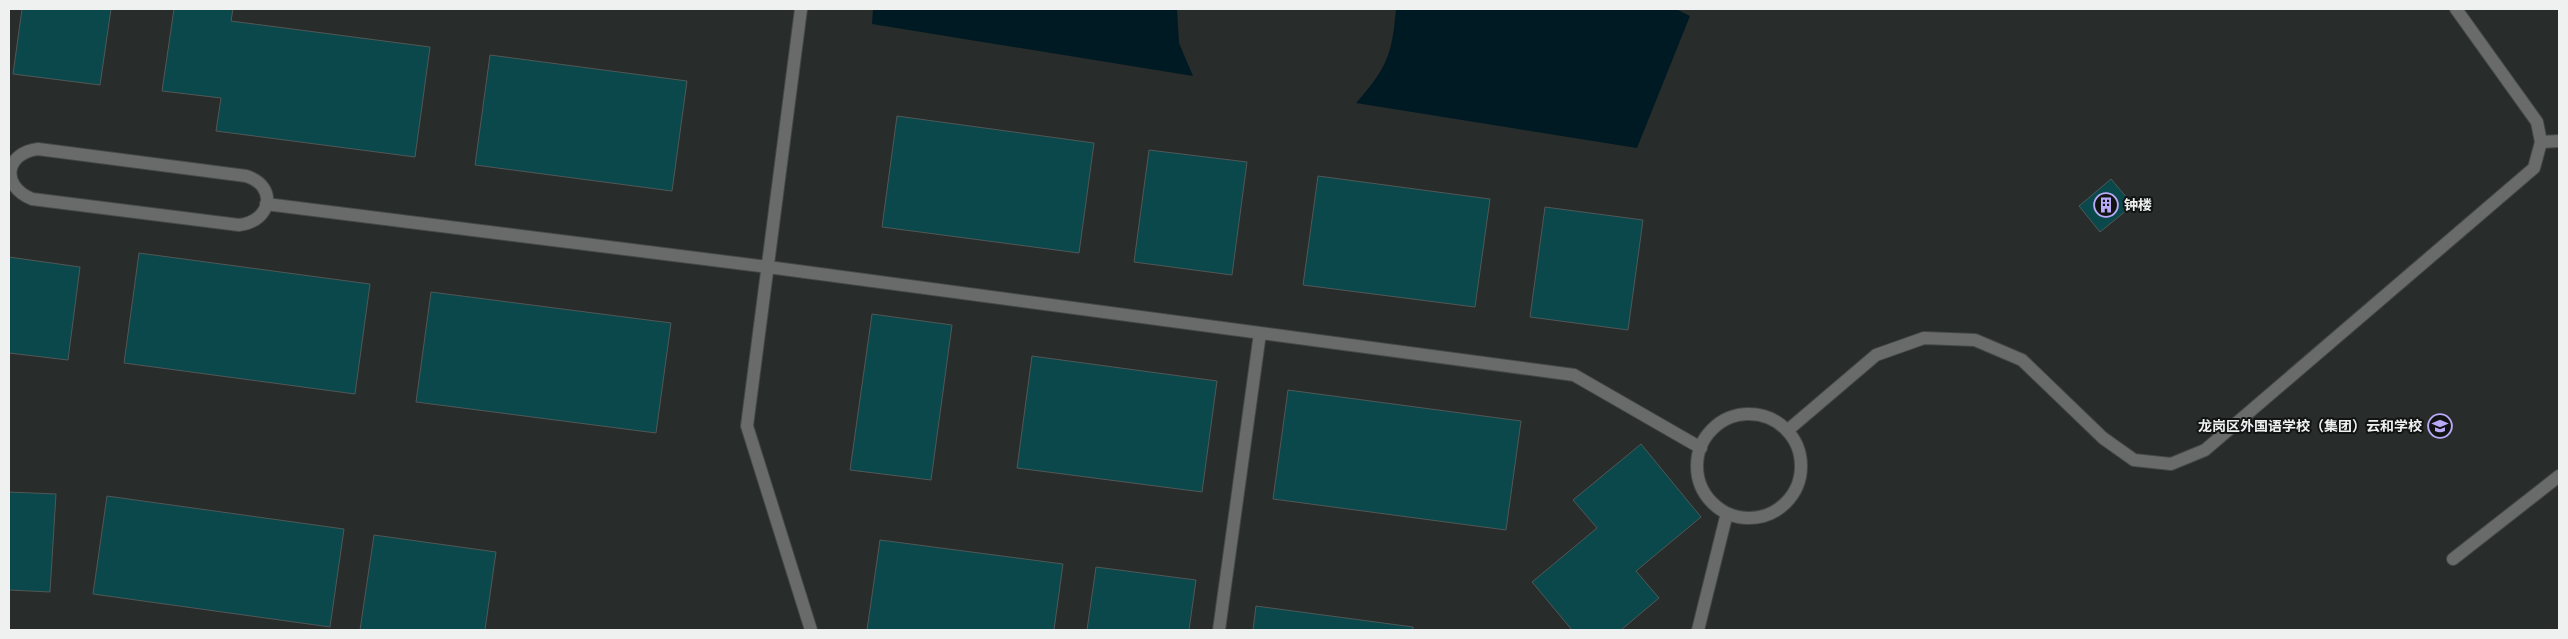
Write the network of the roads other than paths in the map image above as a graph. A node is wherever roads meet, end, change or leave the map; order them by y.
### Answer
1 (802, 9) edge
2 (2456, 9) edge
3 (2559, 141) edge
4 (2541, 142) junction
5 (266, 204) junction
6 (768, 267) junction
7 (1260, 333) junction
8 (1788, 430) junction
9 (1701, 448) junction
10 (2559, 476) edge
11 (1727, 513) junction
12 (2454, 558) dead end
13 (811, 630) edge
14 (1219, 630) edge
15 (1698, 630) edge

1 - 6 street
2 - 4 street
3 - 4 street
4 - 8 street
5 - 5 street
5 - 6 street
6 - 7 street
6 - 13 street
7 - 9 street
7 - 14 street
8 - 9 street
8 - 11 street
9 - 11 street
10 - 12 street
11 - 15 street

